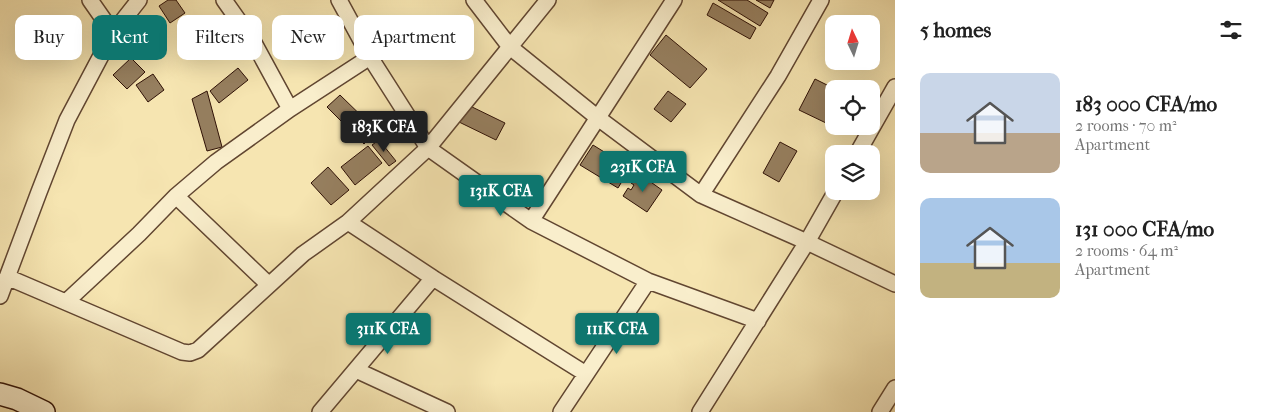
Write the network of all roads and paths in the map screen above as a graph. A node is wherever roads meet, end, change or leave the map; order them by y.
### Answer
1 (90, 0) edge
2 (139, 0) edge
3 (224, 0) edge
4 (339, 0) edge
5 (474, 0) edge
6 (548, 0) edge
7 (674, 0) edge
8 (821, 0) edge
9 (101, 15) edge
10 (127, 15) edge
11 (354, 28) edge
12 (510, 47) junction
13 (98, 60) edge
14 (365, 60) edge
15 (372, 60) edge
16 (895, 87) edge
17 (290, 109) junction
18 (598, 118) junction
19 (862, 145) edge
20 (428, 148) junction
21 (701, 195) junction
22 (176, 196) junction
23 (831, 200) edge
24 (531, 221) junction
25 (348, 222) junction
26 (807, 242) junction
27 (7, 277) junction
28 (433, 278) junction
29 (648, 281) junction
30 (895, 284) edge
31 (269, 285) junction
32 (0, 296) edge
33 (66, 302) junction
34 (758, 321) junction
35 (356, 370) junction
36 (586, 374) junction
37 (895, 388) edge
38 (0, 394) edge
39 (44, 412) edge
40 (320, 412) edge
41 (447, 412) edge
42 (561, 412) edge
43 (700, 412) edge
44 (880, 412) edge

1 - 9 street
2 - 10 street
3 - 17 street
4 - 11 street
5 - 12 street
6 - 12 street
7 - 18 street
8 - 21 street
12 - 18 street
12 - 20 street
13 - 27 street
14 - 17 street
15 - 20 street
16 - 19 street
17 - 22 street
18 - 21 street
18 - 24 street
20 - 24 street
20 - 25 street
21 - 26 street
22 - 31 street
22 - 33 street
23 - 26 street
24 - 29 street
25 - 28 street
25 - 31 street
26 - 30 street
26 - 34 street
27 - 32 street
27 - 33 street
28 - 35 street
28 - 36 street
29 - 34 street
29 - 36 street
31 - 33 street
34 - 43 street
35 - 40 street
35 - 41 street
36 - 42 street
37 - 44 street
38 - 39 street

